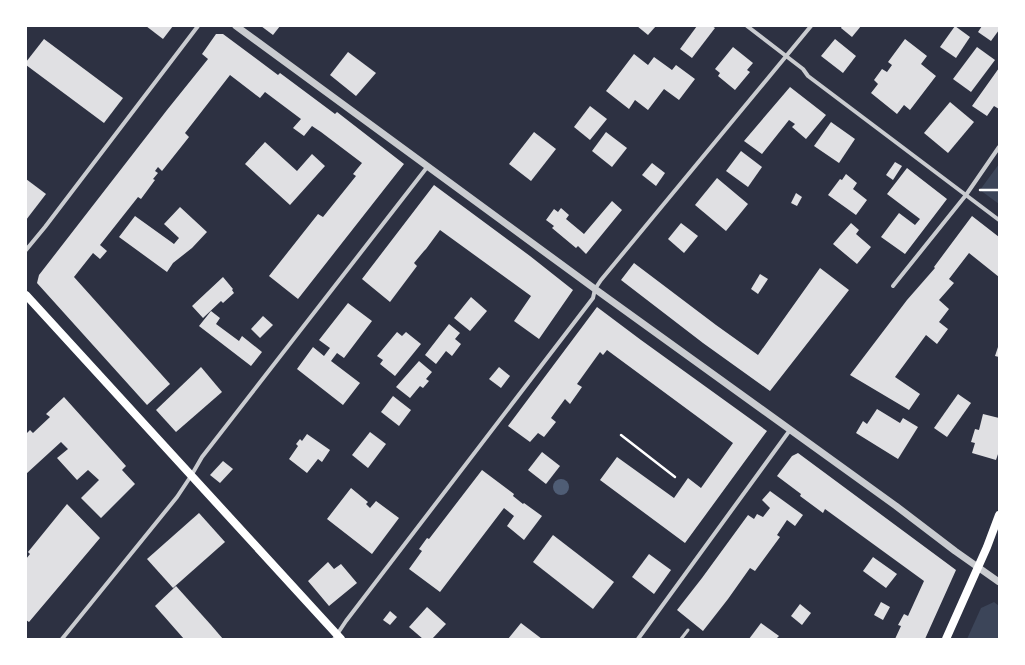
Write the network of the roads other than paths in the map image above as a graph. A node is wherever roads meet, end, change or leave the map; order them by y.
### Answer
1 (198, 26) edge
2 (236, 26) edge
3 (747, 26) edge
4 (811, 26) edge
5 (786, 56) junction
6 (999, 148) edge
7 (428, 166) junction
8 (966, 195) junction
9 (999, 220) edge
10 (26, 250) edge
11 (894, 286) dead end
12 (595, 289) junction
13 (26, 295) edge
14 (790, 430) junction
15 (191, 476) junction
16 (999, 515) edge
17 (978, 567) junction
18 (999, 582) edge
19 (688, 630) dead end
20 (337, 638) edge
21 (62, 639) edge
22 (638, 639) edge
23 (681, 639) edge
24 (946, 639) edge

1 - 10 street
2 - 7 street
3 - 5 street
4 - 5 street
5 - 8 street
5 - 12 street
6 - 8 street
7 - 12 street
7 - 15 street
8 - 9 street
8 - 11 street
12 - 14 street
12 - 20 street
13 - 15 main road
14 - 17 street
14 - 22 street
15 - 20 main road
15 - 21 street
16 - 17 main road
17 - 18 street
17 - 24 main road
19 - 23 lane

